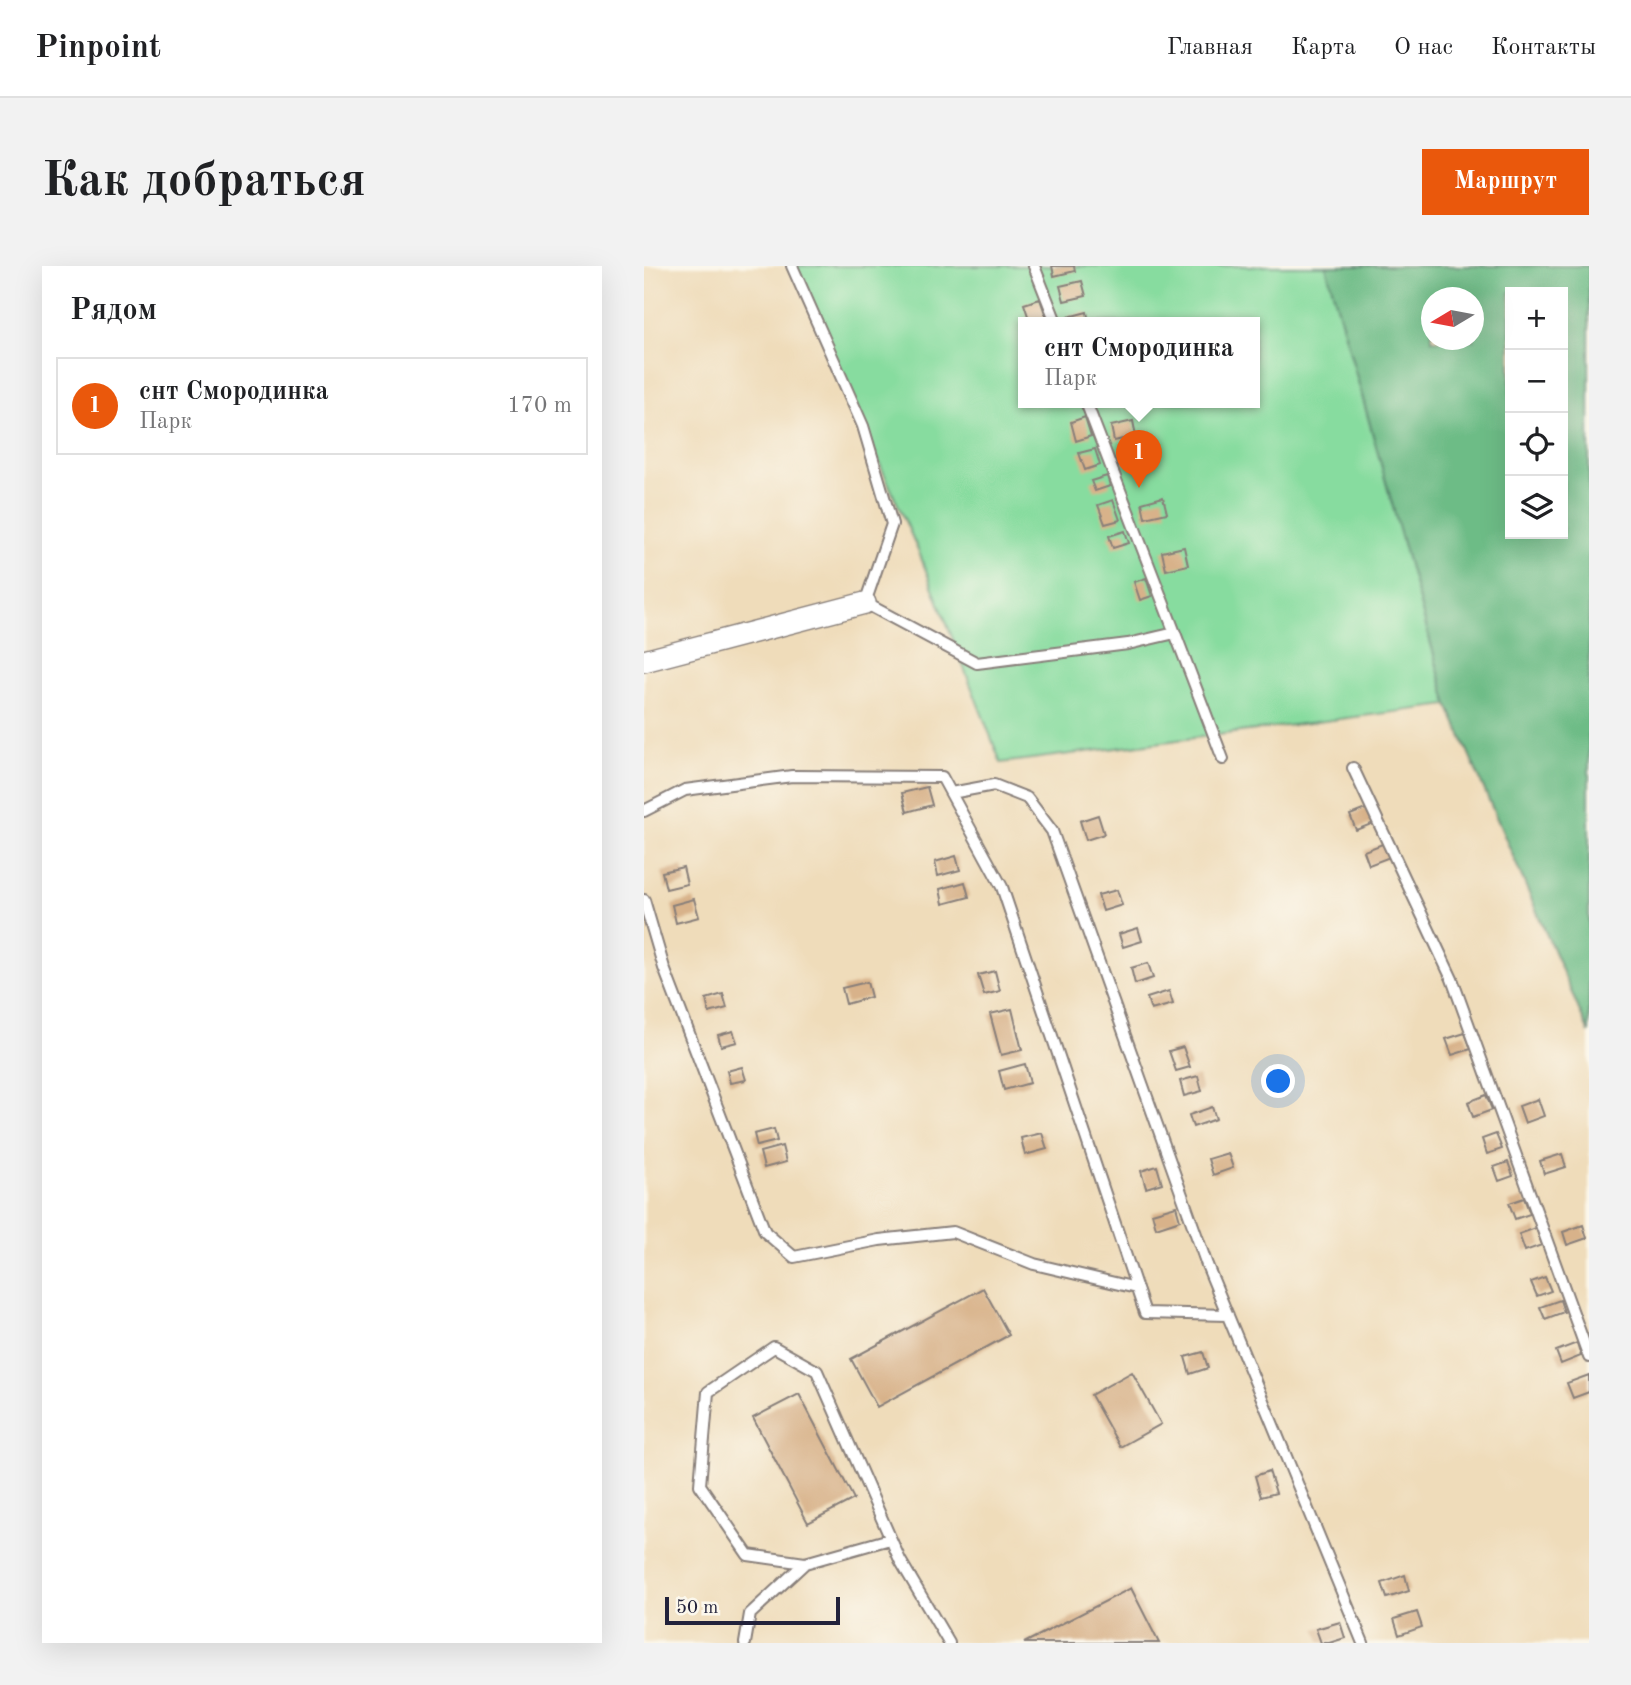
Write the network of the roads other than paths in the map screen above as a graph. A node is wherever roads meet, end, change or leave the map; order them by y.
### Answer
1 (792, 266) edge
2 (1034, 266) edge
3 (1054, 317) edge
4 (1089, 408) edge
5 (865, 603) junction
6 (1175, 633) junction
7 (644, 660) edge
8 (1223, 760) dead end
9 (1353, 768) dead end
10 (951, 793) junction
11 (644, 811) edge
12 (644, 900) edge
13 (1136, 1288) junction
14 (1228, 1315) junction
15 (1589, 1357) edge
16 (890, 1539) junction
17 (805, 1563) junction
18 (746, 1643) edge
19 (949, 1643) edge
20 (1363, 1643) edge

1 - 5 lane
2 - 3 lane
4 - 6 lane
5 - 6 lane
5 - 7 street
6 - 8 lane
9 - 15 lane
10 - 11 lane
10 - 13 lane
10 - 14 lane
12 - 13 lane
13 - 14 lane
14 - 20 lane
16 - 17 lane
16 - 17 lane
16 - 19 lane
17 - 18 lane

